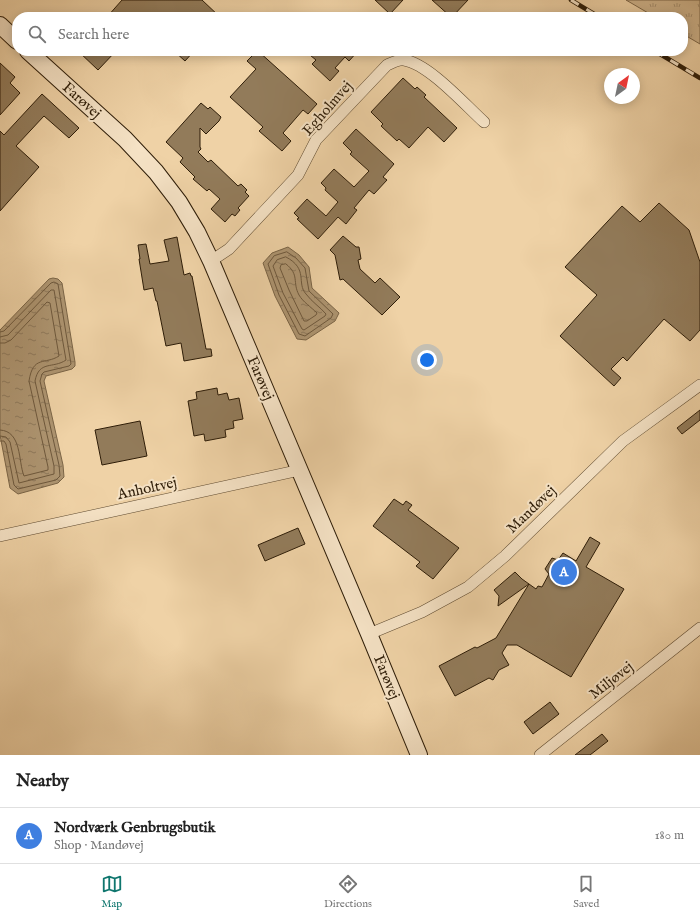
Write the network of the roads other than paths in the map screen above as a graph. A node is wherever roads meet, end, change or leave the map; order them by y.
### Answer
1 (0, 26) edge
2 (12, 37) edge
3 (34, 56) edge
4 (484, 122) dead end
5 (211, 261) junction
6 (700, 385) edge
7 (300, 470) junction
8 (0, 536) edge
9 (700, 628) edge
10 (369, 634) junction
11 (419, 755) edge
12 (540, 755) edge

1 - 2 street
3 - 5 street, Farøvej
4 - 5 street, Egholmvej
5 - 7 street, Farøvej
6 - 10 street, Mandøvej
7 - 8 street, Anholtvej
7 - 10 street, Farøvej
9 - 12 street, Miljøvej
10 - 11 street, Farøvej

